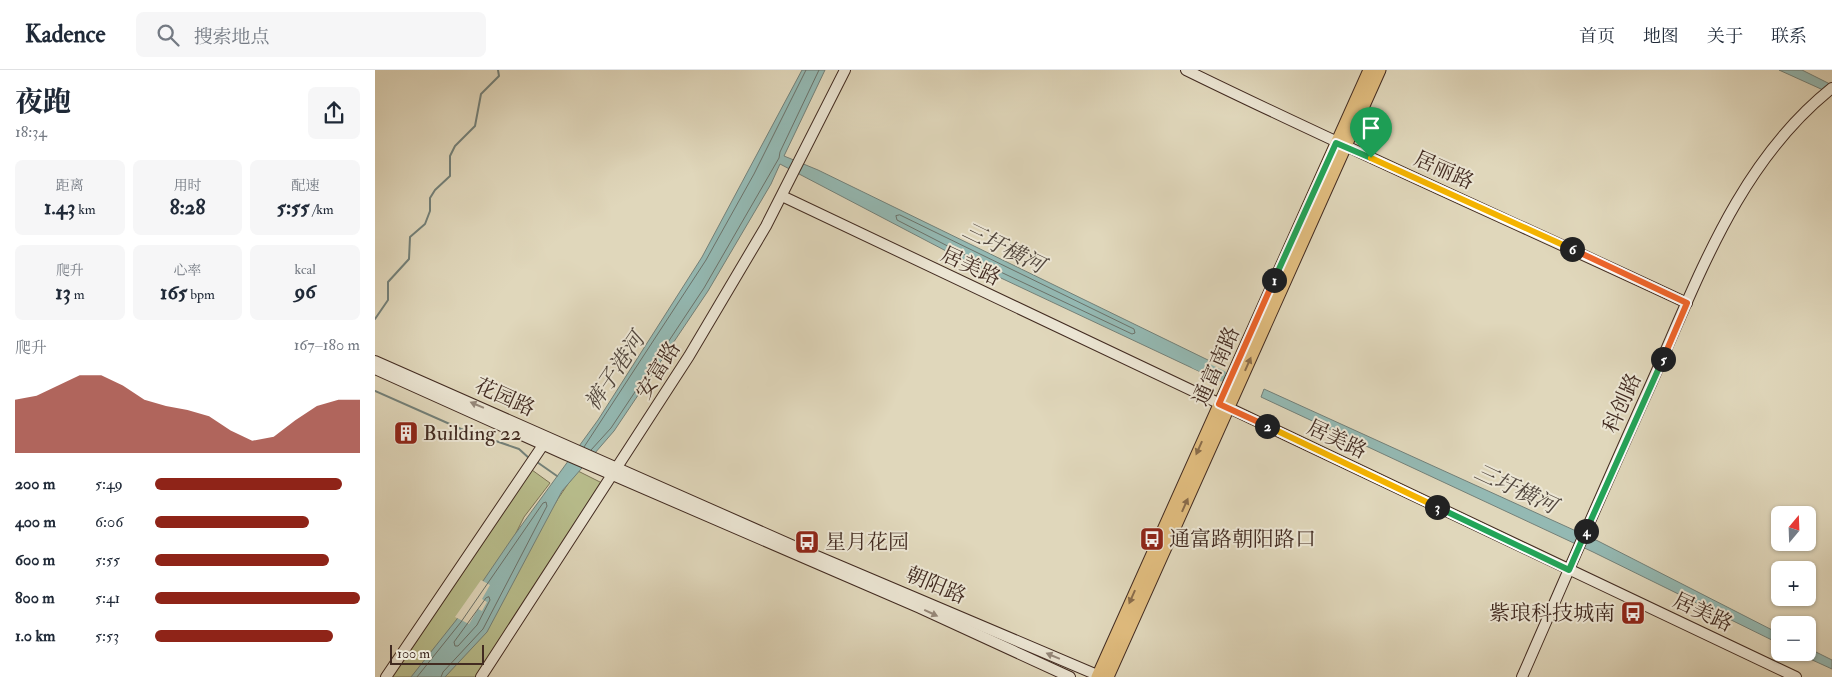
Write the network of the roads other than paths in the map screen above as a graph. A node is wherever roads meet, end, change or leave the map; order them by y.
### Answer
1 (845, 70) edge
2 (1185, 70) edge
3 (1369, 70) edge
4 (1379, 70) edge
5 (1829, 90) edge
6 (1341, 145) junction
7 (782, 196) junction
8 (1687, 303) junction
9 (375, 361) edge
10 (375, 369) edge
11 (1224, 406) junction
12 (543, 444) junction
13 (567, 450) junction
14 (616, 472) junction
15 (1569, 570) junction
16 (386, 677) edge
17 (481, 677) edge
18 (1070, 677) edge
19 (1101, 677) edge
20 (1522, 677) edge
21 (1796, 677) edge

1 - 7 street, 安富路
2 - 6 street, 居丽路
3 - 6 main road, 通富南路
4 - 6 main road, 通富南路
5 - 8 street, 科创路
6 - 8 street, 居丽路
6 - 11 main road, 通富南路
7 - 11 street, 居美路
7 - 14 street, 安富路
8 - 15 street, 科创路
13 -> 9 street, 花园路
10 - 12 street, 花园路
11 - 15 street, 居美路
11 - 19 main road, 通富南路
12 - 13 street, 花园路
12 - 16 street
13 - 14 street, 花园路
14 - 17 street, 安富路
14 -> 18 street, 朝阳路
19 -> 14 street, 朝阳路
15 - 20 street, 科创路
15 - 21 street, 居美路

